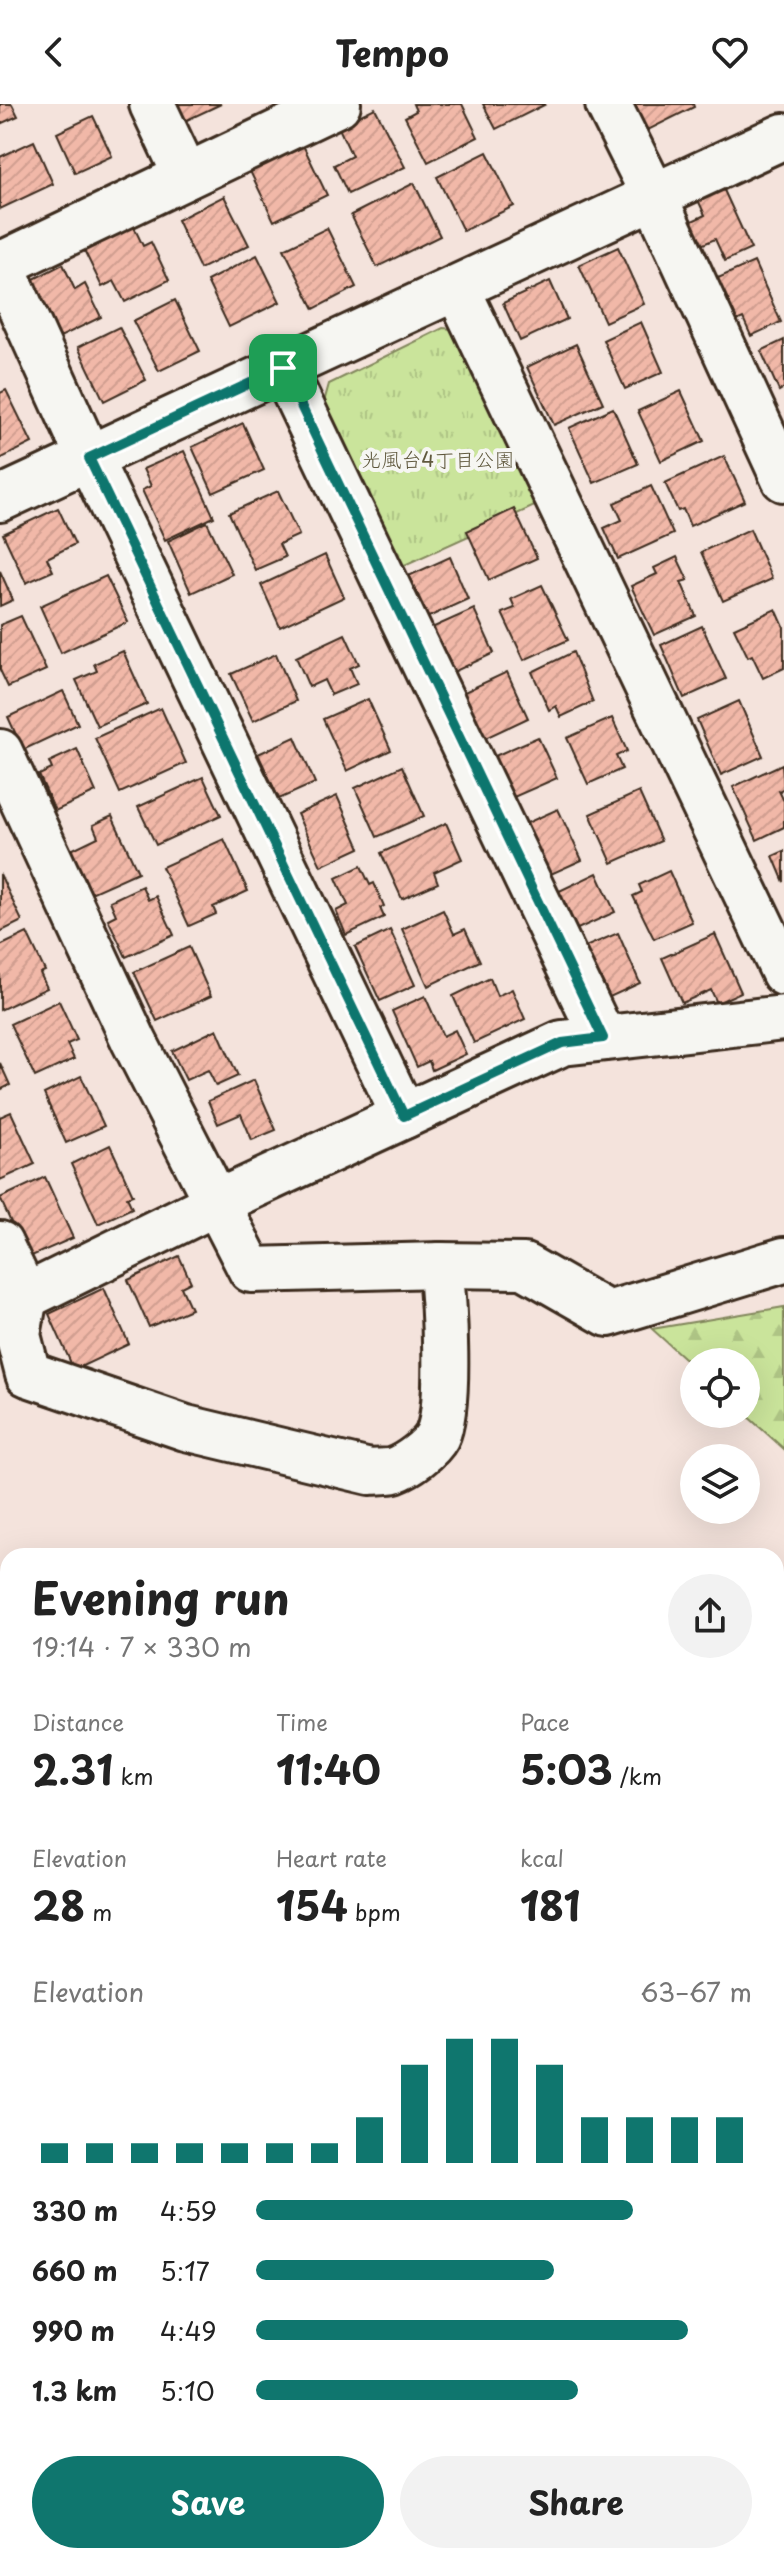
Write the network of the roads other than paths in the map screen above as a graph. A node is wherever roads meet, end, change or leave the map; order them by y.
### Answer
1 (152, 104) edge
2 (338, 104) edge
3 (608, 104) edge
4 (784, 136) edge
5 (186, 176) junction
6 (654, 196) junction
7 (0, 264) edge
8 (457, 288) junction
9 (283, 368) junction
10 (89, 458) junction
11 (784, 479) edge
12 (0, 499) edge
13 (0, 752) edge
14 (784, 973) edge
15 (784, 1018) edge
16 (603, 1038) junction
17 (404, 1116) junction
18 (216, 1203) junction
19 (0, 1244) edge
20 (784, 1260) edge
21 (440, 1265) junction
22 (13, 1303) edge

1 - 5 street
2 - 5 street
3 - 6 street
4 - 6 street
5 - 7 street
6 - 8 street
6 - 11 street
7 - 10 street
8 - 9 street
8 - 14 street
9 - 10 street
9 - 16 street
10 - 12 street
10 - 17 street
13 - 18 street
15 - 16 street
16 - 17 street
17 - 18 street
18 - 21 street
18 - 22 street
19 - 22 street
20 - 21 street
21 - 22 street

